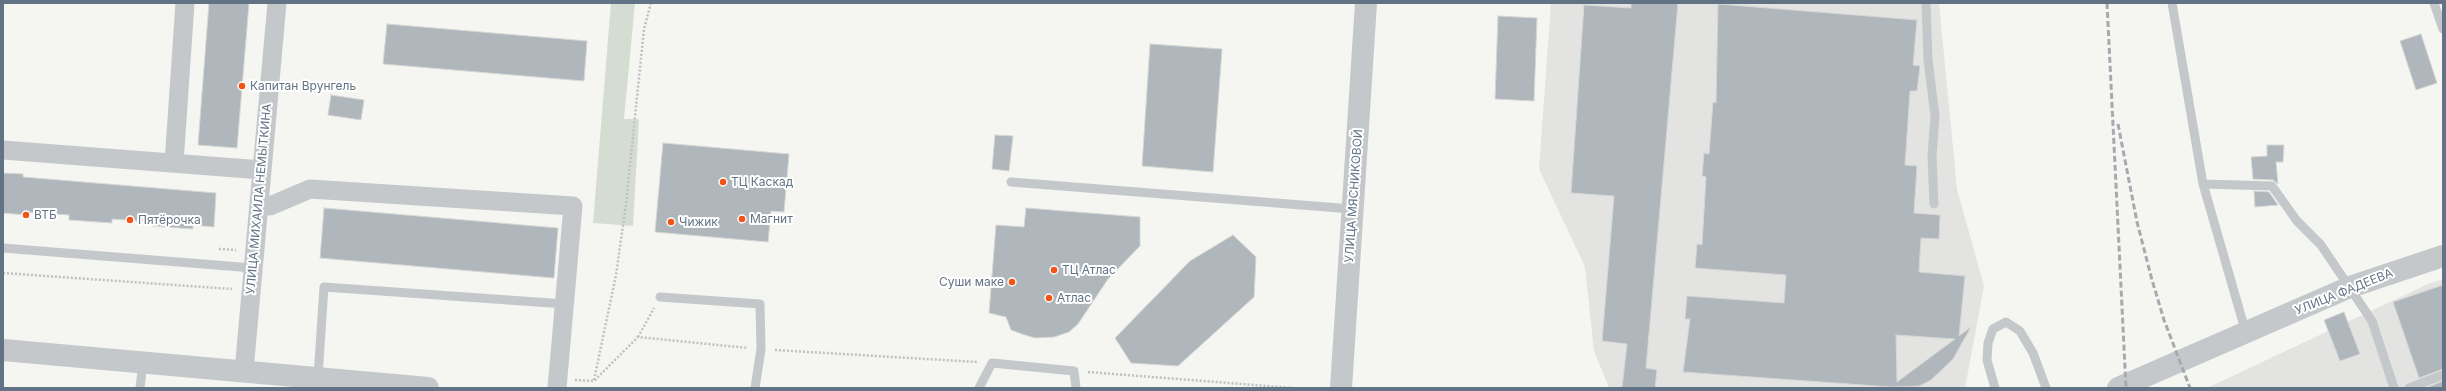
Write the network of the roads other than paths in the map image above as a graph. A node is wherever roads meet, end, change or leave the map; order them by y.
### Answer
1 (185, 3) edge
2 (277, 3) edge
3 (1366, 3) edge
4 (1926, 3) edge
5 (2172, 3) edge
6 (2434, 3) edge
7 (2443, 30) edge
8 (3, 150) edge
9 (174, 163) junction
10 (262, 170) junction
11 (1011, 182) dead end
12 (2203, 184) junction
13 (1934, 204) dead end
14 (270, 206) dead end
15 (1354, 209) junction
16 (3, 248) edge
17 (2443, 256) edge
18 (253, 268) junction
19 (2350, 287) junction
20 (660, 297) road end
21 (566, 304) junction
22 (2246, 333) junction
23 (3, 350) edge
24 (143, 362) junction
25 (244, 371) junction
26 (2443, 375) edge
27 (318, 377) junction
28 (140, 388) edge
29 (428, 388) edge
30 (557, 388) edge
31 (755, 388) edge
32 (979, 388) edge
33 (1076, 388) edge
34 (1341, 388) edge
35 (1995, 388) edge
36 (2046, 388) edge
37 (2118, 388) edge
38 (2394, 388) edge
39 (2409, 388) edge

1 - 9 street
2 - 10 street, УЛИЦА МИХАИЛА НЕМЫТКИНА
3 - 15 street, УЛИЦА МЯСНИКОВОЙ
4 - 13 lane
5 - 12 lane
6 - 7 lane
8 - 9 street
9 - 10 street
10 - 18 street, УЛИЦА МИХАИЛА НЕМЫТКИНА
11 - 15 lane
12 - 19 lane
12 - 22 lane
14 - 21 street
15 - 34 street, УЛИЦА МЯСНИКОВОЙ
16 - 18 lane
17 - 19 street, УЛИЦА ФАДЕЕВА
18 - 25 street, УЛИЦА МИХАИЛА НЕМЫТКИНА
19 - 22 street, УЛИЦА ФАДЕЕВА
19 - 38 lane
20 - 31 lane
21 - 27 lane
21 - 30 street
22 - 37 street, УЛИЦА ФАДЕЕВА
23 - 24 street
24 - 25 street
24 - 28 lane
25 - 27 street
26 - 39 lane
27 - 29 street
32 - 33 lane
35 - 36 lane

